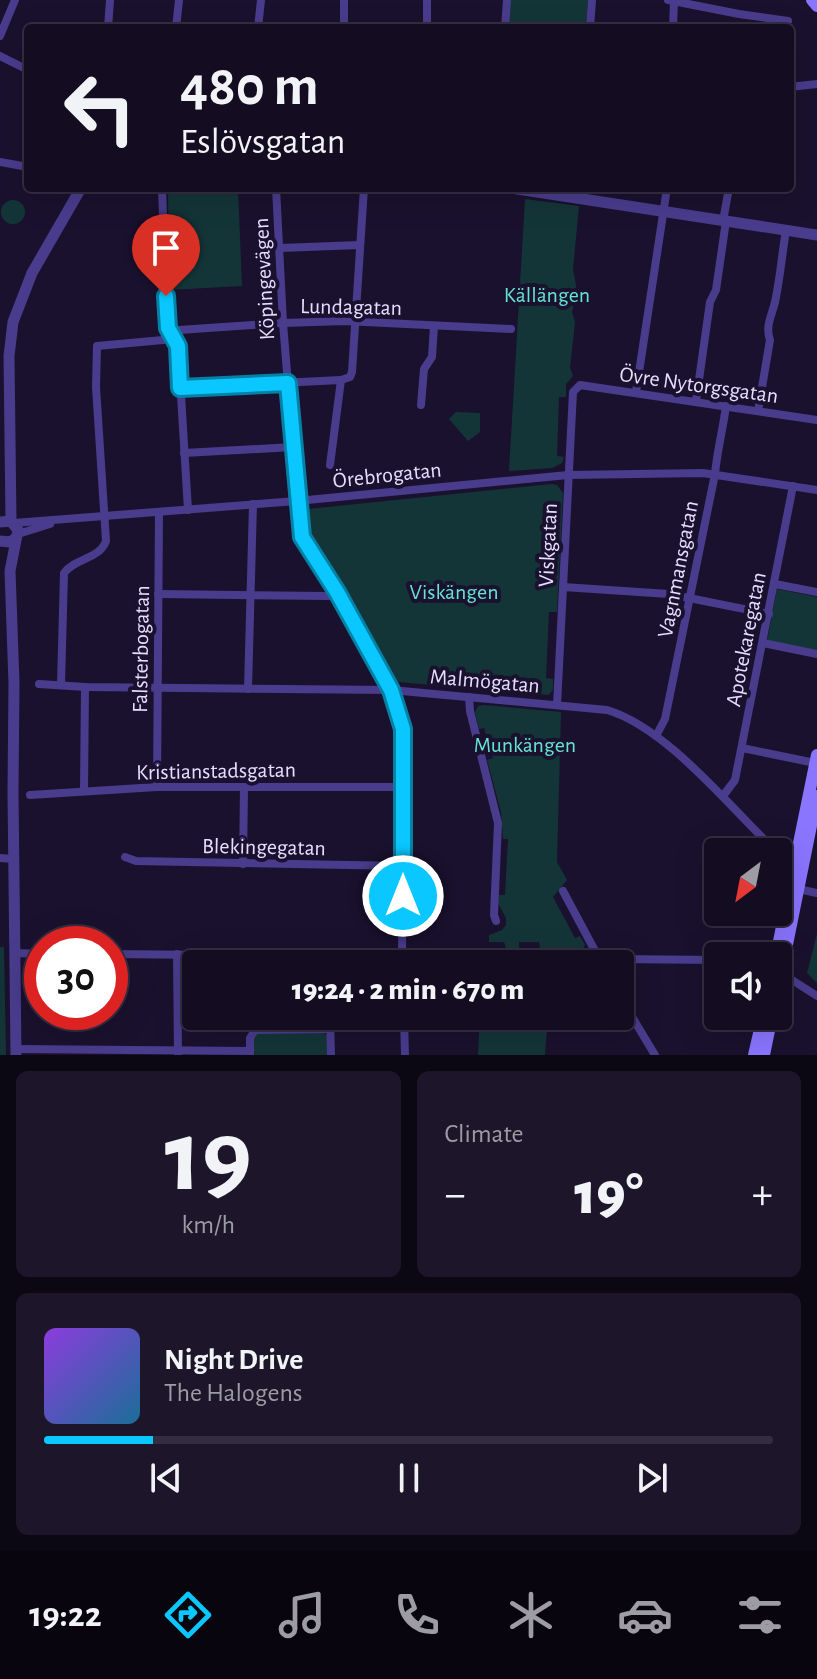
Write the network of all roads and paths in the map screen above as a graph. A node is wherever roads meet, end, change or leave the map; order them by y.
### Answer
1 (15, 0) edge
2 (110, 0) edge
3 (179, 0) edge
4 (261, 0) edge
5 (344, 0) edge
6 (427, 0) edge
7 (507, 0) edge
8 (592, 0) edge
9 (672, 0) edge
10 (812, 0) edge
11 (817, 6) edge
12 (739, 14) junction
13 (788, 21) dead end
14 (108, 24) edge
15 (176, 24) edge
16 (258, 24) edge
17 (344, 24) edge
18 (427, 24) edge
19 (505, 24) edge
20 (590, 24) edge
21 (673, 24) edge
22 (739, 24) edge
23 (0, 36) edge
24 (0, 56) edge
25 (24, 68) edge
26 (817, 84) edge
27 (794, 87) edge
28 (0, 162) edge
29 (24, 166) edge
30 (79, 192) edge
31 (162, 192) edge
32 (276, 192) edge
33 (364, 192) edge
34 (666, 192) edge
35 (729, 192) edge
36 (582, 193) edge
37 (663, 211) junction
38 (725, 221) junction
39 (786, 230) junction
40 (817, 235) edge
41 (360, 245) junction
42 (280, 248) junction
43 (283, 323) junction
44 (356, 323) junction
45 (434, 326) junction
46 (511, 329) dead end
47 (172, 336) junction
48 (341, 380) junction
49 (288, 383) junction
50 (180, 388) junction
51 (575, 388) joint
52 (5, 390) edge
53 (636, 392) junction
54 (696, 401) junction
55 (421, 405) dead end
56 (726, 406) junction
57 (758, 411) junction
58 (817, 417) edge
59 (293, 447) junction
60 (184, 453) junction
61 (330, 465) dead end
62 (715, 474) junction
63 (568, 475) junction
64 (793, 486) junction
65 (817, 490) edge
66 (297, 501) junction
67 (253, 504) junction
68 (188, 510) junction
69 (159, 512) junction
70 (106, 515) junction
71 (7, 533) edge
72 (775, 584) junction
73 (563, 587) junction
74 (337, 592) junction
75 (817, 592) edge
76 (158, 594) junction
77 (251, 597) junction
78 (690, 598) junction
79 (769, 614) junction
80 (763, 643) junction
81 (817, 654) edge
82 (39, 684) dead end
83 (61, 684) junction
84 (85, 687) junction
85 (157, 687) junction
86 (248, 689) junction
87 (391, 690) junction
88 (469, 697) junction
89 (557, 705) junction
90 (656, 736) junction
91 (742, 748) junction
92 (816, 759) edge
93 (157, 787) junction
94 (244, 787) junction
95 (403, 787) junction
96 (84, 790) junction
97 (30, 795) dead end
98 (723, 796) junction
99 (817, 796) edge
100 (764, 838) edge
101 (125, 857) dead end
102 (0, 858) edge
103 (14, 859) junction
104 (792, 861) edge
105 (243, 864) junction
106 (799, 865) junction
107 (404, 866) junction
108 (795, 888) junction
109 (563, 891) dead end
110 (817, 893) edge
111 (496, 921) dead end
112 (783, 942) edge
113 (402, 950) edge
114 (594, 950) edge
115 (15, 953) junction
116 (24, 953) edge
117 (128, 954) edge
118 (177, 954) junction
119 (182, 954) edge
120 (704, 960) edge
121 (634, 961) edge
122 (792, 984) edge
123 (817, 996) edge
124 (634, 1020) edge
125 (257, 1030) edge
126 (331, 1030) edge
127 (404, 1030) edge
128 (760, 1030) edge
129 (769, 1030) edge
130 (16, 1052) edge
131 (178, 1053) edge
132 (250, 1053) edge
133 (331, 1055) edge
134 (405, 1055) edge
135 (655, 1055) edge
136 (754, 1055) edge
137 (764, 1055) edge

1 - 23 street
2 - 14 street
3 - 15 street
4 - 16 street
5 - 17 street
6 - 18 street
7 - 19 street
8 - 20 street
9 - 12 street
9 - 21 street
10 - 11 main road
12 - 13 street
12 - 22 street
24 - 25 street
26 - 27 street
28 - 29 street
30 - 52 street
31 - 47 street
32 - 42 street, Köpingevägen
33 - 41 street
34 - 37 street
35 - 38 street
36 - 37 street
37 - 38 street
37 - 53 street
38 - 39 street
38 - 54 street
39 - 40 street
39 - 57 street
41 - 42 street
41 - 44 street
42 - 43 street, Köpingevägen
43 - 44 street, Lundagatan
43 - 47 street, Lundagatan
43 - 49 street, Köpingevägen
44 - 45 street, Lundagatan
44 - 48 street
45 - 46 street, Lundagatan
45 - 55 street
47 - 50 street
47 - 70 street, Lundagatan
48 - 49 street
48 - 61 street
49 - 50 street
49 - 59 street, Köpingevägen
50 - 60 street
51 - 53 street, Övre Nytorgsgatan
51 - 63 street, Viskgatan
52 - 71 street
53 - 54 street, Övre Nytorgsgatan
54 - 56 street, Övre Nytorgsgatan
56 - 57 street, Övre Nytorgsgatan
56 - 62 street, Vagnmansgatan
57 - 58 street, Övre Nytorgsgatan
59 - 60 street
59 - 66 street, Köpingevägen
60 - 68 street
62 - 63 street, Örebrogatan
62 - 64 street, Örebrogatan
62 - 78 street, Vagnmansgatan
63 - 66 street, Örebrogatan
63 - 73 street, Viskgatan
64 - 65 street, Örebrogatan
64 - 72 street, Apotekaregatan
66 - 67 street, Örebrogatan
66 - 74 street, Köpingevägen
67 - 68 street, Örebrogatan
67 - 77 street
68 - 69 street, Örebrogatan
69 - 70 street, Örebrogatan
69 - 76 street, Falsterbogatan
70 - 71 street, Örebrogatan
70 - 83 street
71 - 103 street
72 - 75 street
72 - 79 street, Apotekaregatan
73 - 78 street
73 - 89 street, Viskgatan
74 - 77 street
74 - 87 street, Köpingevägen
76 - 77 street
76 - 85 street, Falsterbogatan
77 - 86 street
78 - 79 street
78 - 90 street, Vagnmansgatan
79 - 80 street, Apotekaregatan
80 - 81 street
80 - 91 street, Apotekaregatan
82 - 83 street, Malmögatan
83 - 84 street, Malmögatan
84 - 85 street, Malmögatan
84 - 96 street
85 - 86 street, Malmögatan
85 - 93 street, Falsterbogatan
86 - 87 street, Malmögatan
87 - 88 street, Malmögatan
87 - 95 street, Köpingevägen
88 - 89 street, Malmögatan
88 - 111 street
89 - 90 street, Malmögatan
90 - 98 street, Malmögatan
91 - 92 street
91 - 98 street, Apotekaregatan
92 - 106 main road
93 - 94 street, Kristianstadsgatan
93 - 96 street, Kristianstadsgatan
94 - 95 street, Kristianstadsgatan
94 - 105 street
95 - 107 street, Köpingevägen
96 - 97 street, Kristianstadsgatan
98 - 100 street, Malmögatan
99 - 106 main road
101 - 105 street, Blekingegatan
102 - 103 street
103 - 115 street
104 - 106 street, Malmögatan
105 - 107 street, Blekingegatan
106 - 108 main road
107 - 113 street, Köpingevägen
108 - 110 street
108 - 112 main road
109 - 114 street
115 - 116 street
115 - 130 street
117 - 118 street
118 - 119 street
118 - 131 street
120 - 121 street
122 - 123 street
124 - 135 street
125 - 132 street
126 - 133 street
127 - 134 street
128 - 136 main road
129 - 137 main road
130 - 131 street
131 - 132 street

